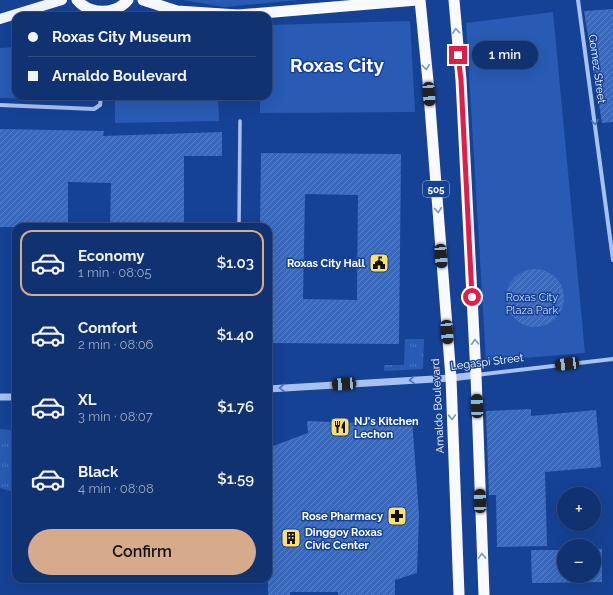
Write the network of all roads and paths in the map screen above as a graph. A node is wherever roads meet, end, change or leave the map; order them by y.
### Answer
1 (62, 0) edge
2 (77, 0) edge
3 (128, 0) edge
4 (143, 0) edge
5 (418, 0) edge
6 (454, 0) edge
7 (578, 0) edge
8 (23, 12) edge
9 (95, 12) edge
10 (102, 12) edge
11 (192, 12) edge
12 (272, 12) edge
13 (12, 15) edge
14 (0, 19) edge
15 (101, 100) edge
16 (0, 105) edge
17 (240, 121) dead end
18 (238, 223) edge
19 (613, 260) edge
20 (613, 359) edge
21 (476, 375) junction
22 (451, 378) junction
23 (272, 389) edge
24 (0, 397) edge
25 (12, 397) edge
26 (459, 595) edge
27 (484, 595) edge

1 - 8 main road
2 - 9 highway
3 - 10 highway
4 - 11 highway, 505
5 - 12 highway, 505
5 -> 22 highway, Arnaldo Boulevard / 505
21 -> 6 highway
7 -> 19 street, Gomez Street
13 - 14 main road
15 - 16 street
17 - 18 street
20 - 21 street, Legaspi Street
21 - 22 street, Legaspi Street
27 -> 21 highway
22 -> 23 street, Legaspi Street
22 -> 26 highway, Arnaldo Boulevard / 505
24 - 25 street

